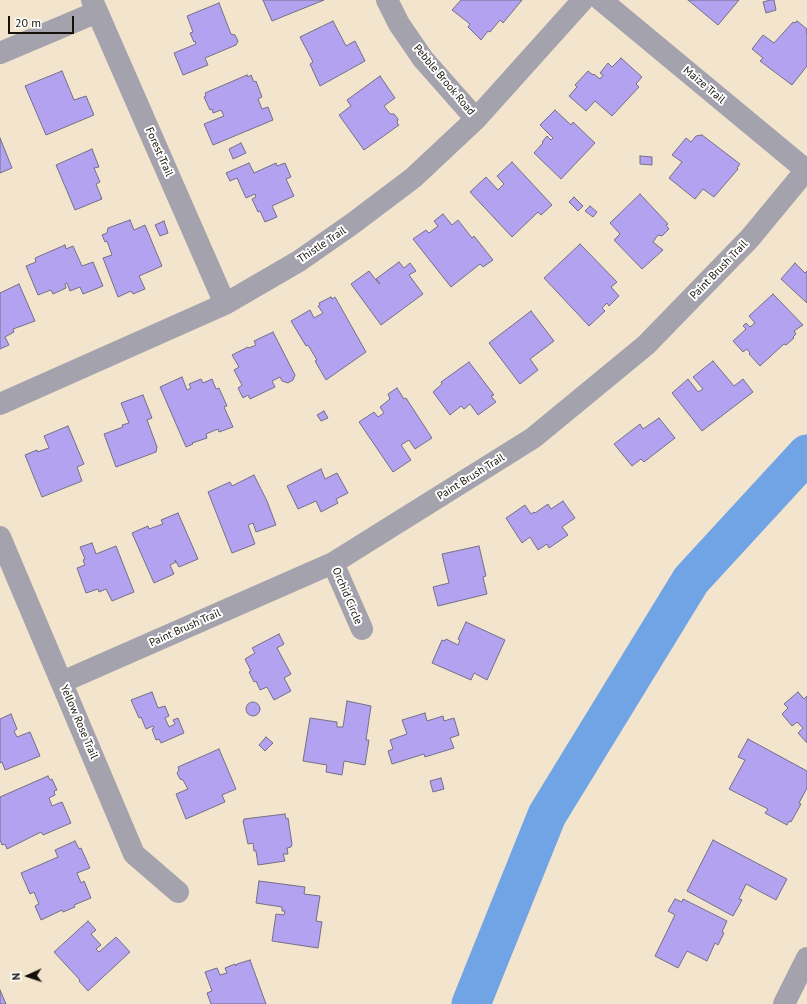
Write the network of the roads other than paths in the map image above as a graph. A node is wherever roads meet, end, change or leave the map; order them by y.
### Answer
1 (387, 0) edge
2 (583, 0) edge
3 (601, 0) edge
4 (95, 6) edge
5 (0, 53) edge
6 (476, 119) junction
7 (807, 170) edge
8 (225, 304) junction
9 (0, 404) edge
10 (0, 537) edge
11 (333, 563) junction
12 (362, 629) dead end
13 (62, 682) junction
14 (178, 892) dead end
15 (807, 958) edge
16 (784, 1004) edge

1 - 6 street, Pebble Brook Road
2 - 6 street, Thistle Trail
3 - 7 street, Maize Trail
4 - 5 street
4 - 8 street, Forest Trail
6 - 8 street, Thistle Trail
7 - 11 street, Paint Brush Trail
8 - 9 street, Thistle Trail
10 - 13 street, Yellow Rose Trail
11 - 12 street, Orchid Circle
11 - 13 street, Paint Brush Trail
13 - 14 street, Yellow Rose Trail
15 - 16 street

